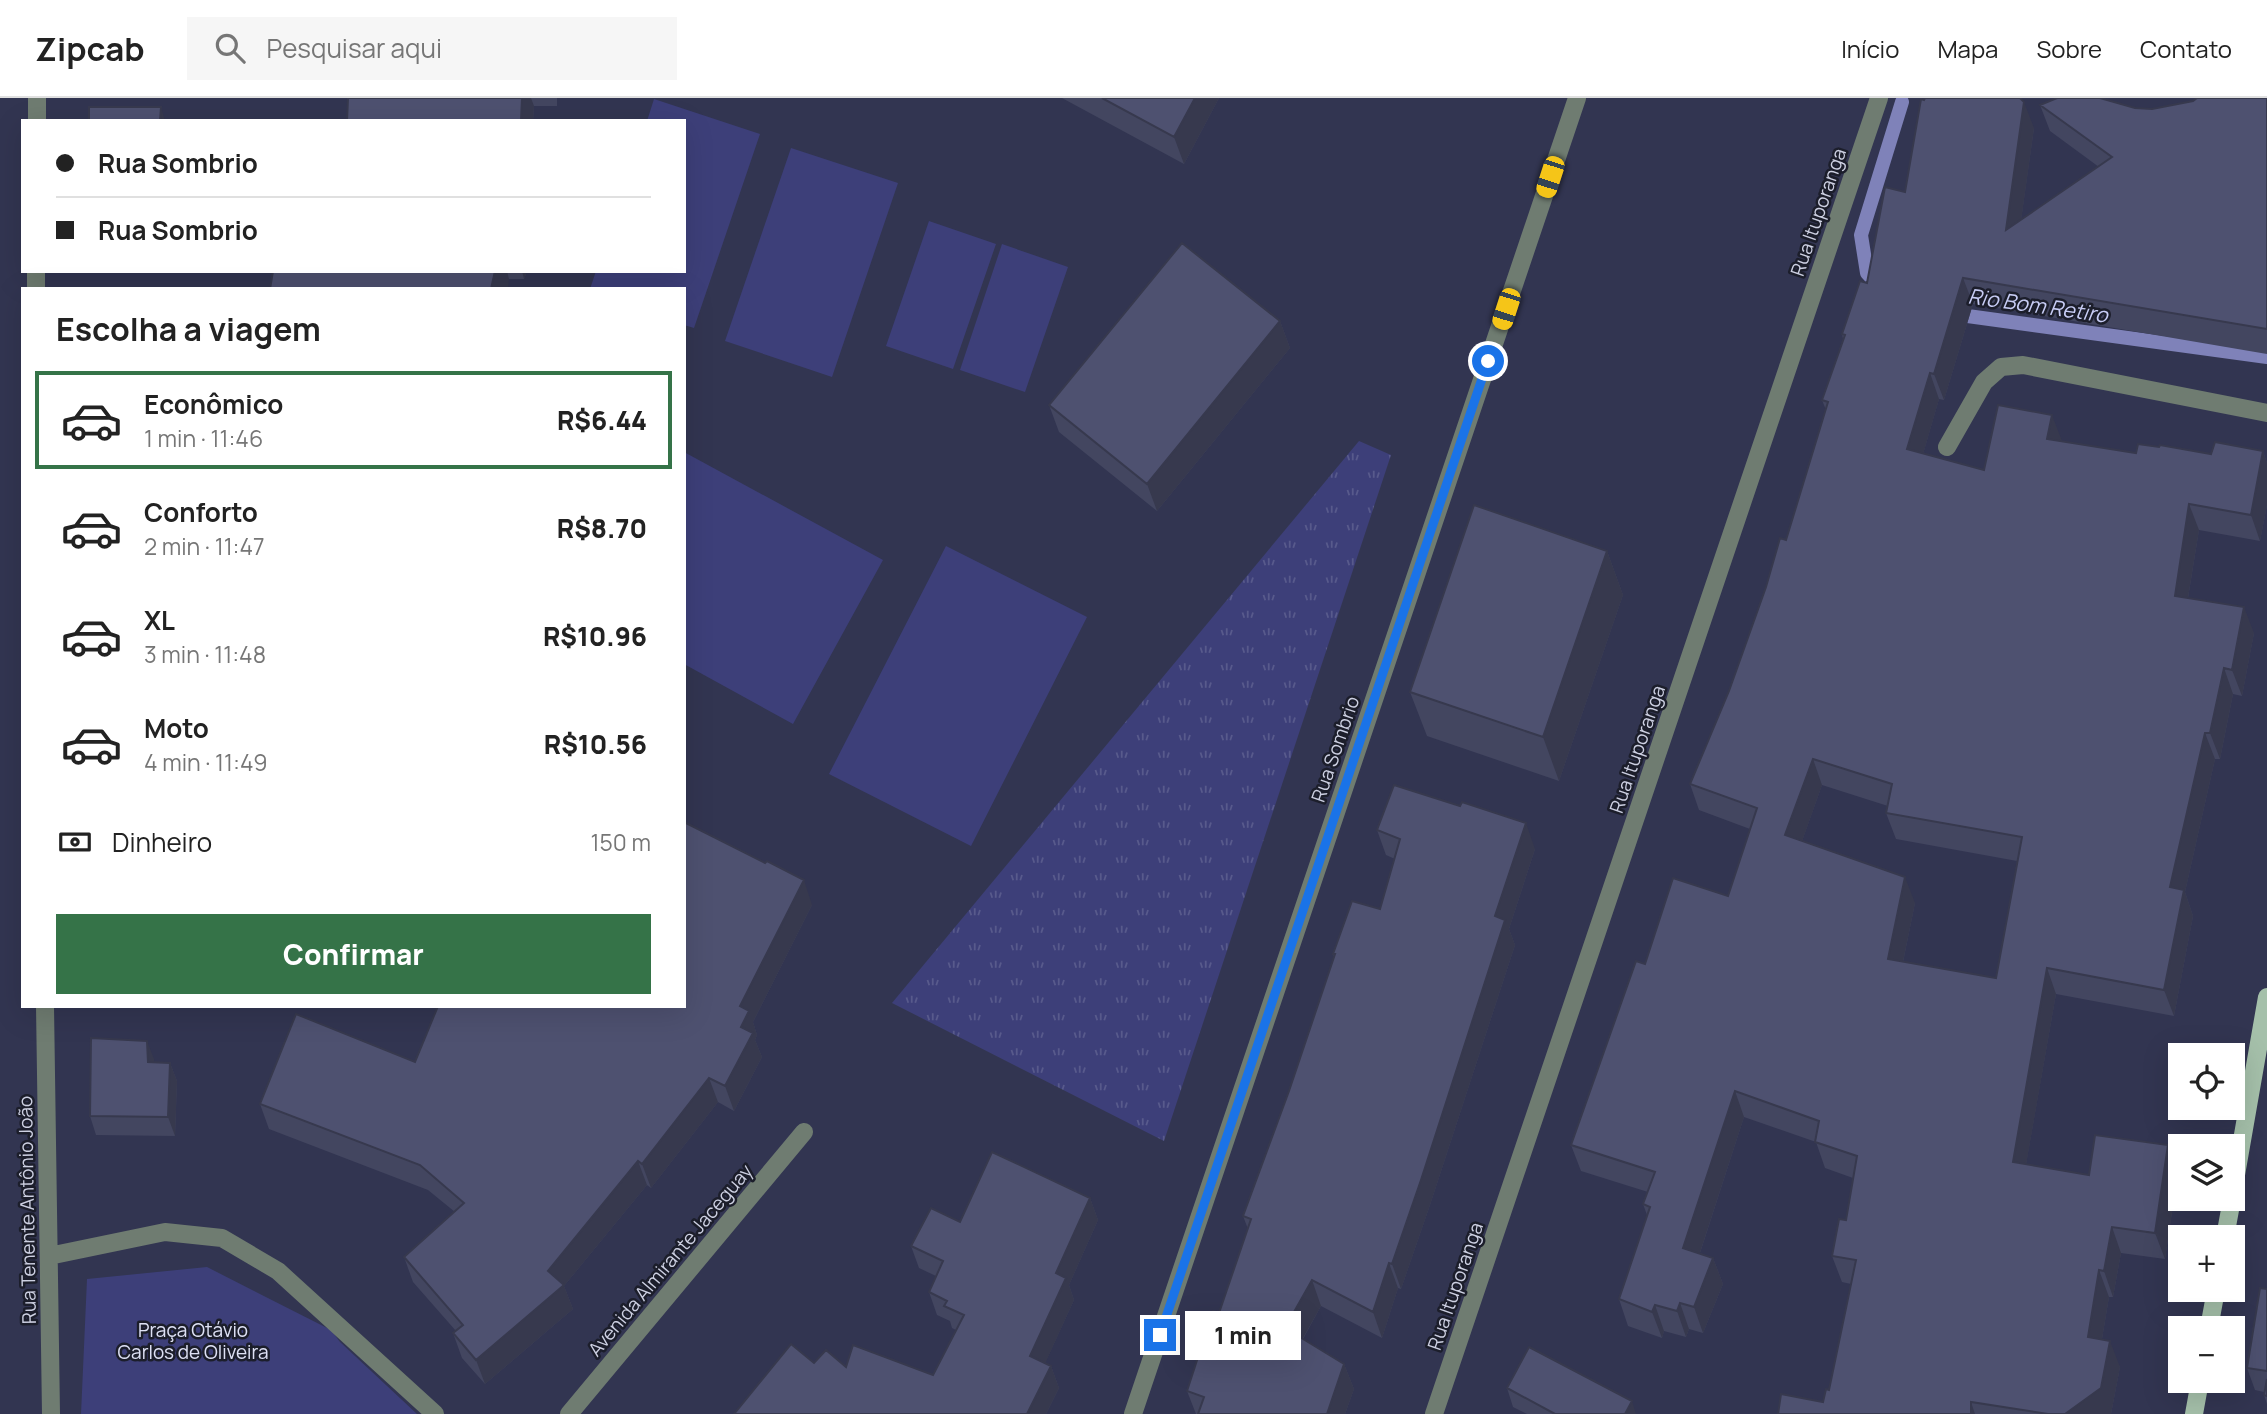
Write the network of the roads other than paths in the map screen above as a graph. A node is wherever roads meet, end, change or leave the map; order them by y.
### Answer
1 (37, 98) edge
2 (1577, 98) edge
3 (1879, 98) edge
4 (37, 119) edge
5 (2267, 413) edge
6 (1947, 447) dead end
7 (2267, 997) edge
8 (46, 1008) edge
9 (804, 1132) dead end
10 (2243, 1134) edge
11 (49, 1256) junction
12 (2198, 1393) edge
13 (51, 1414) edge
14 (435, 1414) edge
15 (569, 1414) edge
16 (1133, 1414) edge
17 (1434, 1414) edge
18 (2194, 1414) edge

1 - 4 street
2 - 16 street, Rua Sombrio
3 - 17 street, Rua Ituporanga
5 - 6 street
7 - 10 main road
8 - 11 street, Rua Tenente Antônio João
9 - 15 street, Avenida Almirante Jaceguay
11 - 13 street, Rua Tenente Antônio João
11 - 14 street
12 - 18 main road

